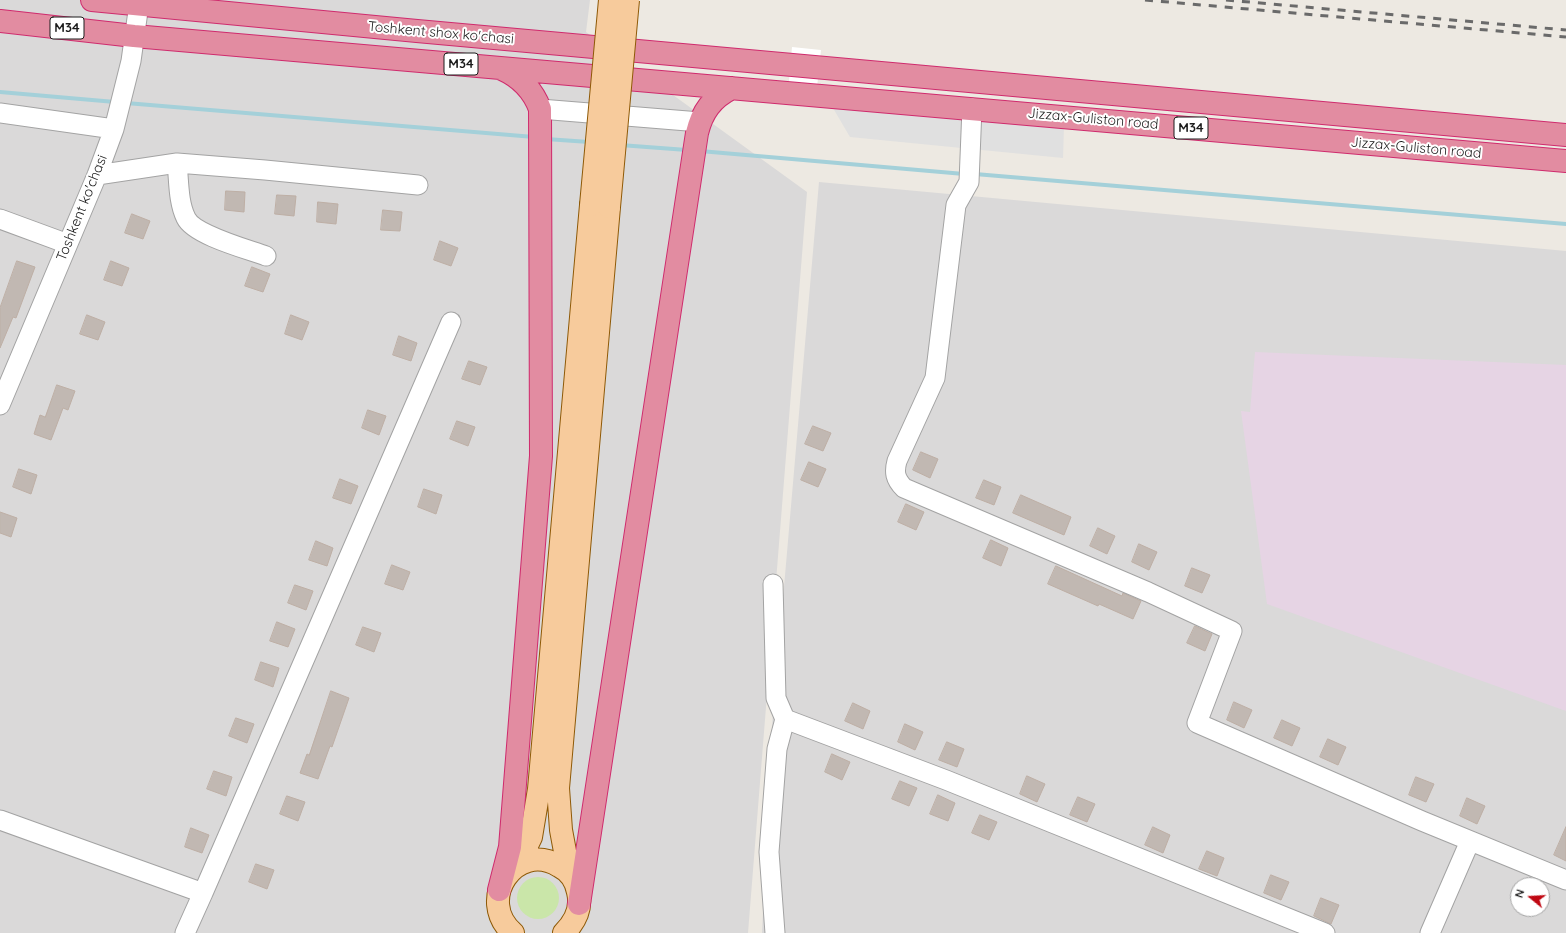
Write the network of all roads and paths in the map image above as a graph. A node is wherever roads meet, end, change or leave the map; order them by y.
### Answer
1 (92, 0) edge
2 (610, 0) edge
3 (628, 0) edge
4 (139, 4) junction
5 (0, 21) edge
6 (134, 36) junction
7 (791, 64) joint
8 (499, 67) junction
9 (732, 88) junction
10 (788, 93) joint
11 (972, 108) junction
12 (0, 113) edge
13 (540, 115) junction
14 (116, 121) junction
15 (699, 127) junction
16 (1566, 135) edge
17 (1566, 161) edge
18 (177, 163) junction
19 (97, 175) junction
20 (418, 185) dead end
21 (600, 206) junction
22 (0, 219) edge
23 (68, 244) junction
24 (266, 256) dead end
25 (451, 322) dead end
26 (0, 405) edge
27 (773, 584) dead end
28 (785, 720) junction
29 (0, 820) edge
30 (1470, 841) junction
31 (518, 866) junction
32 (569, 873) junction
33 (1566, 880) edge
34 (499, 890) junction
35 (203, 893) junction
36 (579, 904) junction
37 (509, 931) edge
38 (185, 933) edge
39 (564, 933) edge
40 (578, 933) edge
41 (775, 933) edge
42 (1324, 933) edge
43 (1430, 933) edge

1 - 4 highway, Toshkent shox ko'chasi / M34
2 - 21 main road, bridge
3 - 21 main road, bridge
4 - 6 street, Toshkent ko'chasi
4 - 7 highway, Toshkent shox ko'chasi / M34
5 - 6 highway, M34
6 - 8 highway, Toshkent shox ko'chasi / M34
6 - 14 street, Toshkent ko'chasi
7 - 16 highway, Jizzax-Guliston road / M34
8 - 9 highway, Toshkent shox ko'chasi / M34
8 - 13 highway
9 - 10 highway, Toshkent shox ko'chasi / M34
9 - 15 highway
10 - 11 highway, Jizzax-Guliston road / M34
11 - 17 highway, Jizzax-Guliston road / M34
11 - 30 street
12 - 14 street
13 - 15 street
13 - 34 highway
14 - 19 street, Toshkent ko'chasi
15 - 36 highway
18 - 19 street
18 - 20 street
18 - 24 street
19 - 23 street, Toshkent ko'chasi
21 - 31 main road
21 - 32 main road
22 - 23 street
23 - 26 street, Toshkent ko'chasi
25 - 35 street
27 - 28 street
28 - 41 street
28 - 42 street
29 - 35 street
30 - 33 street
30 - 43 street
31 - 32 main road
31 - 34 main road
32 - 36 main road
34 - 37 main road
35 - 38 street
36 - 39 main road
36 - 40 street

